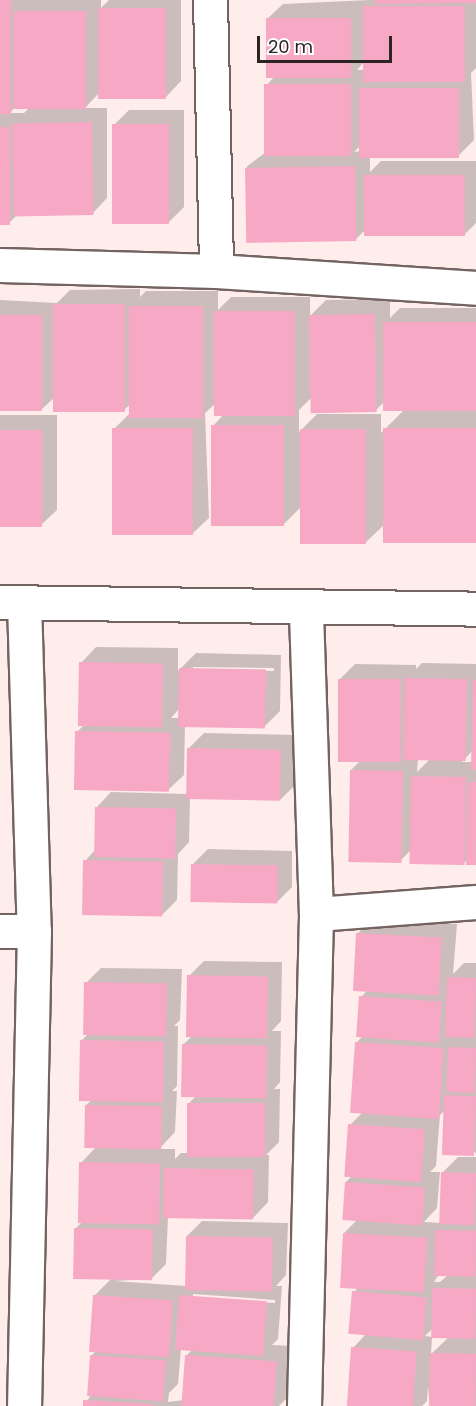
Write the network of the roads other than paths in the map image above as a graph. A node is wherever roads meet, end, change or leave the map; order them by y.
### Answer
1 (210, 0) edge
2 (0, 265) edge
3 (216, 271) junction
4 (476, 288) edge
5 (12, 602) edge
6 (306, 606) junction
7 (476, 609) edge
8 (476, 902) edge
9 (316, 914) junction
10 (0, 931) edge
11 (34, 931) junction
12 (24, 1406) edge
13 (304, 1406) edge

1 - 3 street
2 - 3 street
3 - 4 street
5 - 6 street
5 - 11 street
6 - 7 street
6 - 9 street
8 - 9 street
9 - 13 street
10 - 11 street
11 - 12 street

